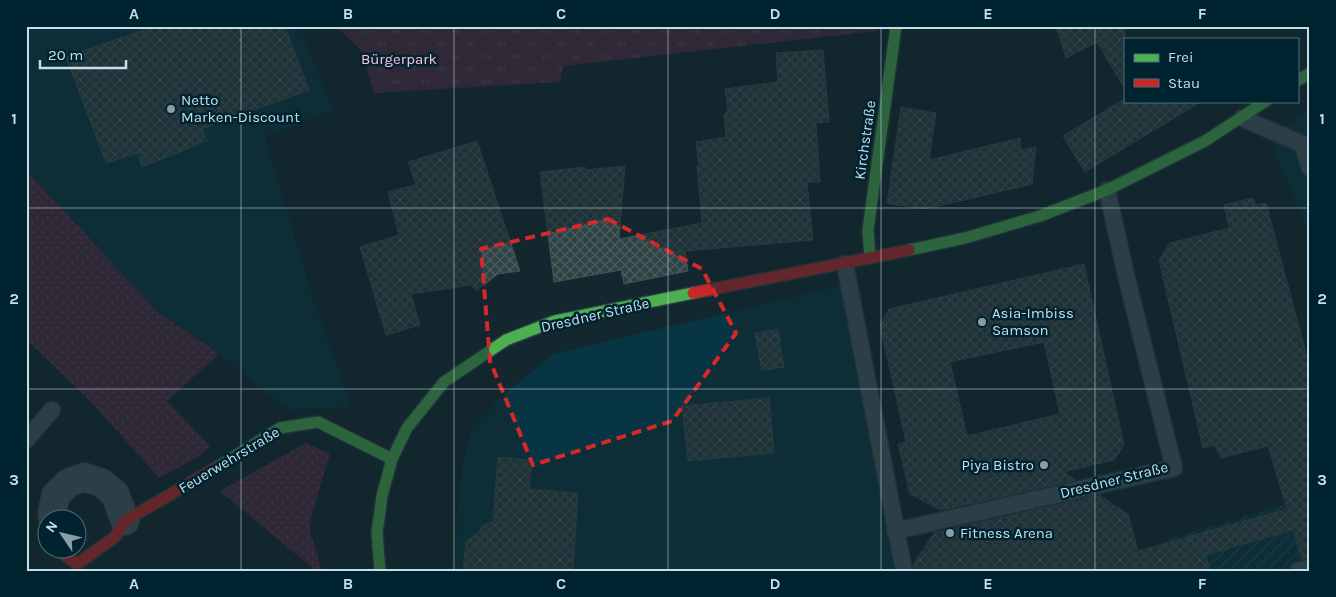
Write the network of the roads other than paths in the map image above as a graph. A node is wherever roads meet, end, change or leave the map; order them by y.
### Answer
1 (896, 26) edge
2 (1310, 73) edge
3 (1298, 80) edge
4 (1265, 102) edge
5 (1242, 118) junction
6 (1310, 168) edge
7 (1107, 190) junction
8 (870, 258) junction
9 (845, 264) junction
10 (52, 410) dead end
11 (26, 440) edge
12 (392, 459) junction
13 (52, 510) edge
14 (125, 521) junction
15 (895, 531) junction
16 (68, 562) edge
17 (1310, 568) edge
18 (380, 571) edge
19 (904, 571) edge
20 (1298, 571) edge

1 - 8 main road, Kirchstraße
2 - 3 main road
4 - 5 main road, Dresdner Straße
5 - 6 lane
5 - 7 main road, Dresdner Straße
7 - 8 main road, Dresdner Straße
7 - 15 lane, Dresdner Straße
8 - 9 main road, Dresdner Straße
9 - 12 main road, Dresdner Straße
9 - 15 lane
10 - 11 lane
12 - 14 main road, Feuerwehrstraße
12 - 18 main road, Dresdner Straße
13 - 14 street
14 - 16 main road, Feuerwehrstraße
15 - 19 lane
17 - 20 lane

